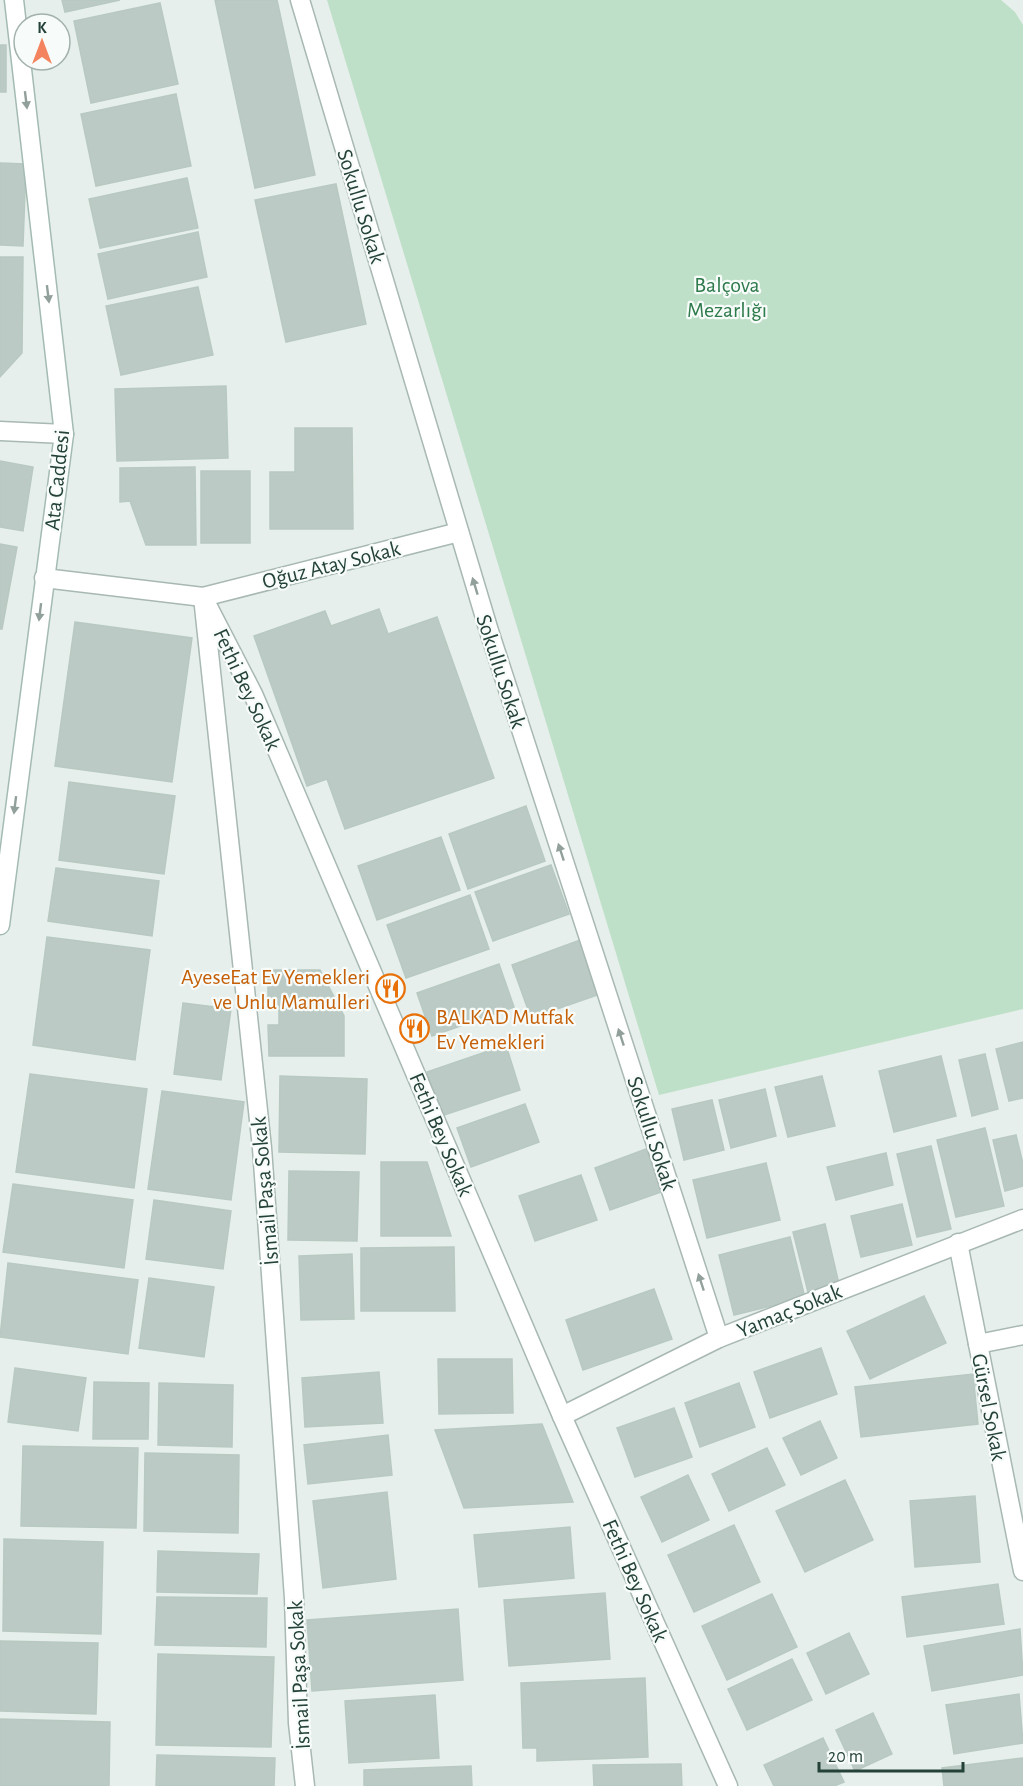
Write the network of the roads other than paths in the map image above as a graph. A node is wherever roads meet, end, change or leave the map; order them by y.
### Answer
1 (14, 0) edge
2 (300, 0) edge
3 (0, 431) edge
4 (64, 434) junction
5 (459, 532) junction
6 (44, 578) junction
7 (203, 597) junction
8 (0, 925) edge
9 (1023, 1219) edge
10 (958, 1243) junction
11 (1023, 1335) edge
12 (719, 1338) junction
13 (978, 1344) junction
14 (562, 1416) junction
15 (1023, 1571) edge
16 (305, 1786) edge
17 (728, 1786) edge

1 -> 4 street, Ata Caddesi
2 - 5 street, Sokullu Sokak
3 - 4 street
4 - 6 street, Ata Caddesi
5 - 7 street, Oğuz Atay Sokak
12 -> 5 street, Sokullu Sokak
6 - 7 street
6 -> 8 street, Ata Caddesi
7 - 14 street, Fethi Bey Sokak
7 - 16 street, İsmail Paşa Sokak
9 - 10 street, Yamaç Sokak
10 - 12 street, Yamaç Sokak
10 - 13 street, Gürsel Sokak
11 - 13 street
12 - 14 street, Yamaç Sokak
13 - 15 street, Gürsel Sokak
14 - 17 street, Fethi Bey Sokak

